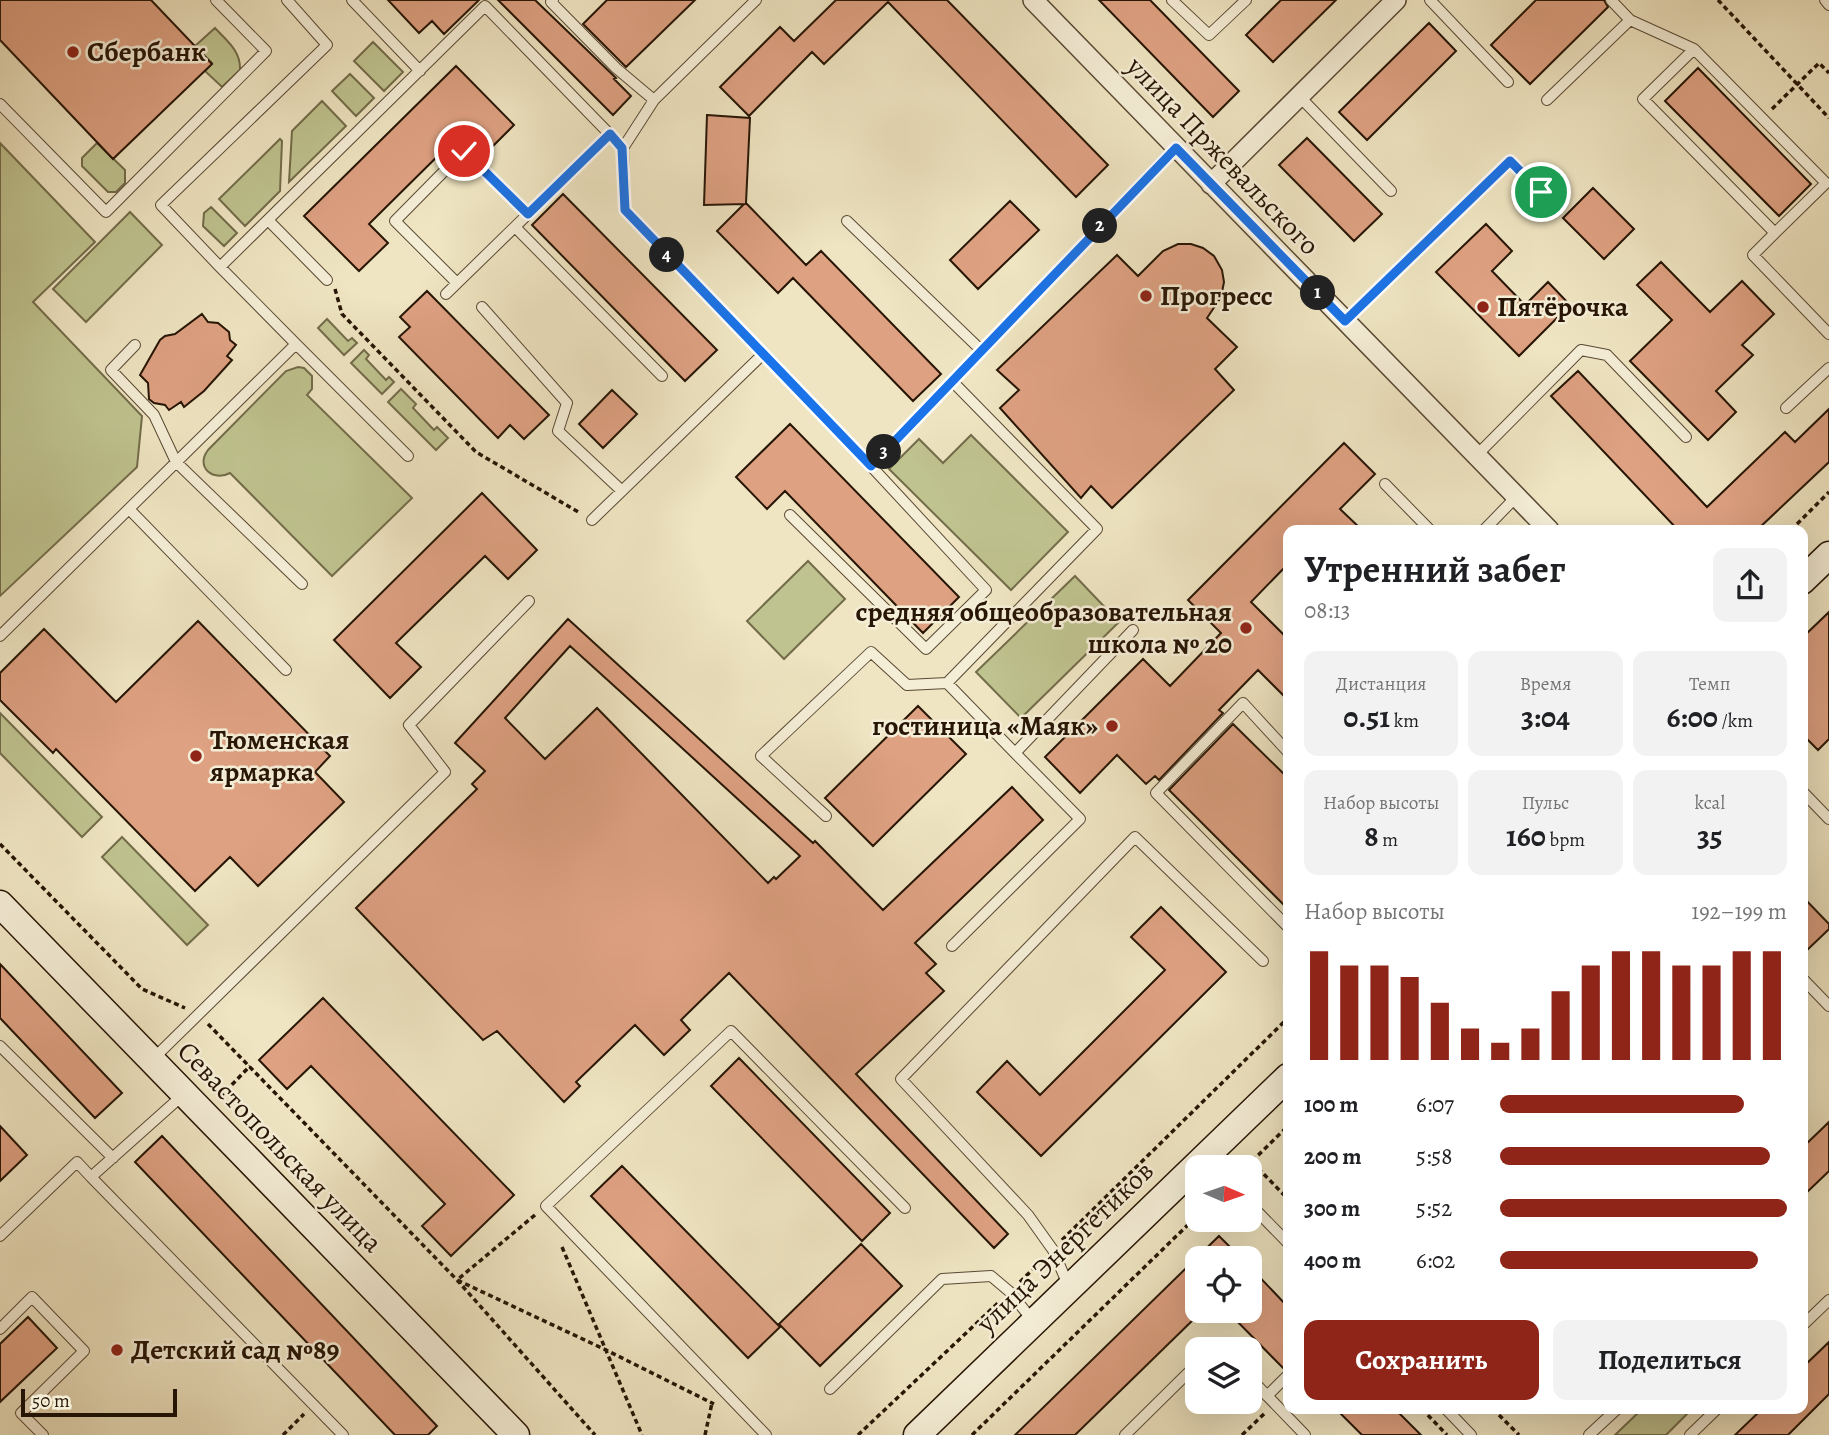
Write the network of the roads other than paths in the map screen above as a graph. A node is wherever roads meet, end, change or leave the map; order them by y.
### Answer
1 (216, 0) edge
2 (287, 0) edge
3 (352, 0) edge
4 (553, 0) edge
5 (756, 0) edge
6 (1033, 0) edge
7 (1172, 0) edge
8 (1246, 0) edge
9 (1396, 0) edge
10 (1430, 0) edge
11 (1611, 0) edge
12 (1825, 0) edge
13 (482, 3) edge
14 (1829, 5) edge
15 (1630, 20) junction
16 (1694, 49) junction
17 (420, 71) junction
18 (1508, 82) dead end
19 (1299, 96) junction
20 (654, 100) junction
21 (1548, 100) dead end
22 (0, 104) edge
23 (610, 134) junction
24 (622, 148) junction
25 (1176, 148) junction
26 (1211, 184) junction
27 (1391, 191) dead end
28 (1541, 192) dead end
29 (528, 214) junction
30 (268, 220) junction
31 (847, 221) dead end
32 (515, 227) junction
33 (1775, 233) junction
34 (220, 267) junction
35 (327, 280) road end
36 (457, 283) junction
37 (446, 294) dead end
38 (482, 307) dead end
39 (1345, 321) junction
40 (1829, 334) edge
41 (296, 344) junction
42 (135, 345) dead end
43 (982, 351) junction
44 (762, 354) junction
45 (1829, 368) edge
46 (662, 376) dead end
47 (952, 381) junction
48 (1786, 408) dead end
49 (1686, 437) dead end
50 (408, 456) dead end
51 (1476, 456) junction
52 (176, 462) junction
53 (871, 466) junction
54 (1385, 484) dead end
55 (622, 491) junction
56 (1516, 497) junction
57 (129, 509) junction
58 (790, 515) dead end
59 (592, 520) road end
60 (1425, 525) edge
61 (1489, 525) edge
62 (1544, 525) edge
63 (1829, 555) edge
64 (1808, 575) edge
65 (302, 584) dead end
66 (529, 601) dead end
67 (1133, 630) dead end
68 (0, 636) edge
69 (286, 670) dead end
70 (947, 683) junction
71 (1283, 747) edge
72 (1015, 753) junction
73 (1808, 797) edge
74 (826, 816) dead end
75 (1829, 819) edge
76 (0, 904) edge
77 (1283, 923) edge
78 (952, 946) dead end
79 (1263, 961) dead end
80 (1808, 984) edge
81 (1829, 1006) edge
82 (0, 1045) edge
83 (152, 1060) junction
84 (1283, 1082) edge
85 (184, 1093) junction
86 (1216, 1155) edge
87 (113, 1158) junction
88 (91, 1177) junction
89 (1185, 1183) edge
90 (905, 1208) dead end
91 (1262, 1216) edge
92 (0, 1236) edge
93 (1283, 1238) edge
94 (1069, 1287) junction
95 (1829, 1300) edge
96 (1808, 1320) edge
97 (1034, 1322) junction
98 (0, 1329) edge
99 (1185, 1376) edge
100 (1283, 1382) edge
101 (830, 1389) dead end
102 (1262, 1391) edge
103 (1271, 1400) junction
104 (1283, 1412) edge
105 (1285, 1414) edge
106 (1451, 1414) edge
107 (1612, 1414) edge
108 (1712, 1414) edge
109 (43, 1435) edge
110 (343, 1435) edge
111 (516, 1435) edge
112 (766, 1435) edge
113 (917, 1435) edge
114 (1125, 1435) edge
115 (1305, 1435) edge
116 (1471, 1435) edge
117 (1589, 1435) edge
118 (1690, 1435) edge

1 - 22 lane
2 - 34 lane
3 - 17 lane
4 - 20 lane
5 - 20 lane
6 - 25 street, улица Пржевальского
7 - 8 lane
9 - 19 street
10 - 18 lane
11 - 15 lane
12 - 14 lane
13 - 17 lane
13 - 23 lane
15 - 16 lane
15 - 21 lane
16 - 33 lane
16 - 33 lane
17 - 30 lane
19 - 26 street
19 - 27 lane
20 - 24 lane
23 - 24 lane
23 - 29 lane
24 - 44 lane
25 - 26 street, улица Пржевальского
25 - 43 lane
26 - 39 street, улица Пржевальского
28 - 39 lane
29 - 32 lane
29 - 36 lane
30 - 34 lane
30 - 35 lane
31 - 43 lane
32 - 36 lane
32 - 46 lane
33 - 40 lane
34 - 41 lane
36 - 37 lane
38 - 55 lane
39 - 51 street, улица Пржевальского
41 - 50 lane
41 - 52 lane
42 - 52 lane
43 - 47 lane
44 - 53 lane
44 - 55 lane
45 - 48 lane
47 - 53 lane
47 - 70 lane
49 - 51 lane
51 - 56 street, улица Пржевальского
52 - 57 lane
52 - 65 lane
53 - 58 lane
54 - 60 lane
55 - 59 lane
56 - 61 lane
56 - 62 street, улица Пржевальского
57 - 68 lane
57 - 69 lane
63 - 64 street
66 - 83 lane
67 - 72 lane
70 - 72 lane
70 - 74 lane
71 - 77 lane
72 - 78 lane
73 - 75 lane
76 - 83 street, Севастопольская улица
79 - 94 lane
80 - 81 lane
82 - 87 lane
83 - 85 street, Севастопольская улица
84 - 86 street, улица Энергетиков
85 - 87 lane
85 - 111 street, Севастопольская улица
87 - 88 lane
88 - 92 lane
88 - 110 lane
89 - 94 street, улица Энергетиков
90 - 112 lane
91 - 93 lane
94 - 97 street, улица Энергетиков
95 - 96 lane
97 - 101 lane
97 - 113 street, улица Энергетиков
98 - 109 lane
99 - 114 lane
100 - 103 lane
102 - 103 lane
103 - 104 lane
105 - 115 lane
106 - 116 lane
107 - 117 lane
108 - 118 lane

